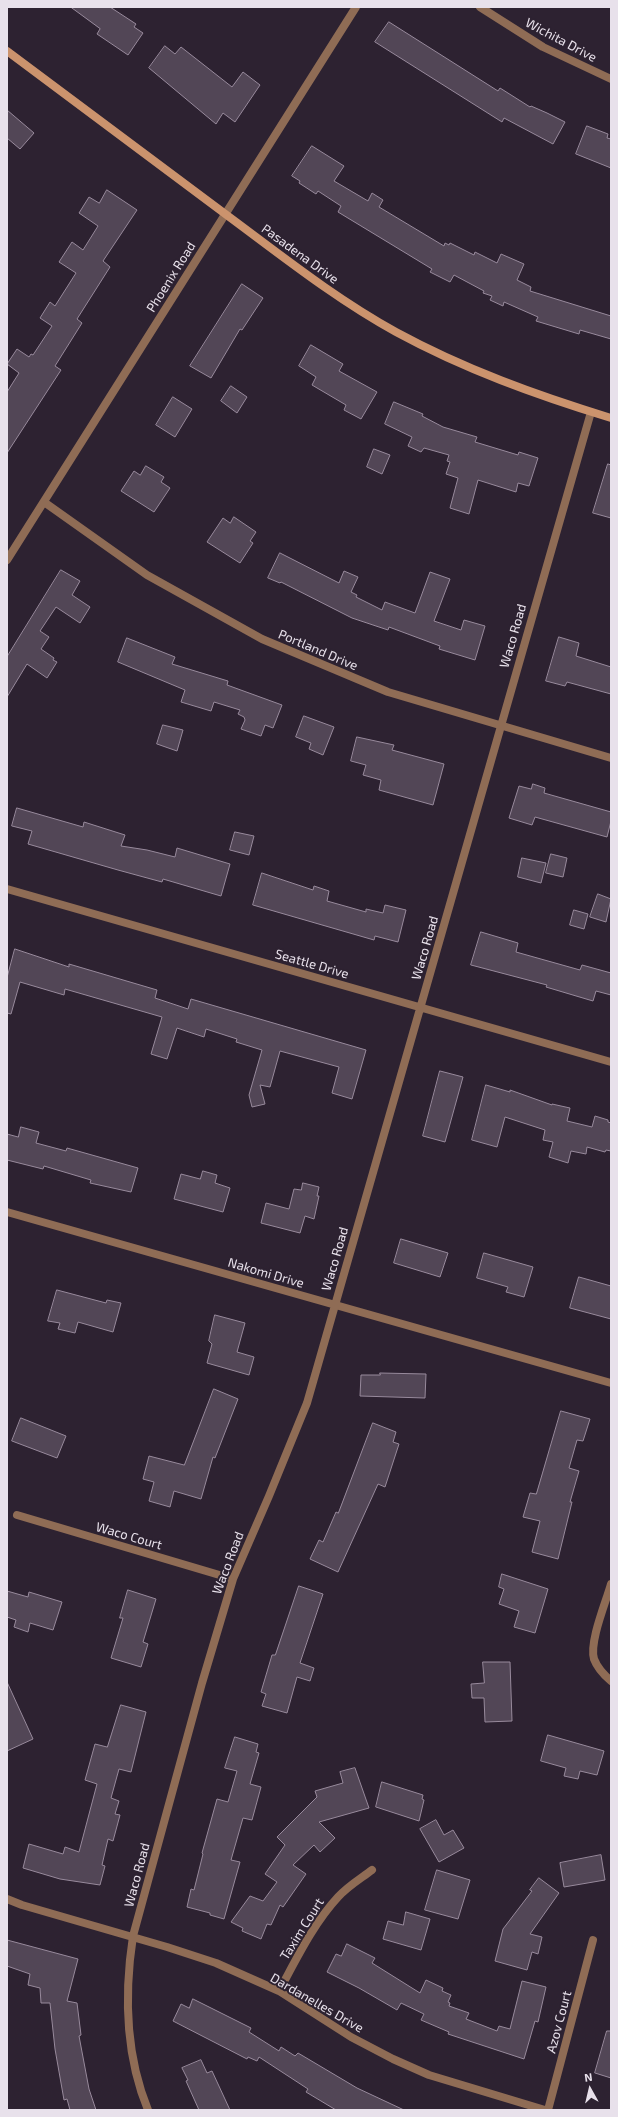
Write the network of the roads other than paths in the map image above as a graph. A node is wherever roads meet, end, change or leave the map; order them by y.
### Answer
1 (356, 7) edge
2 (480, 7) edge
3 (7, 51) edge
4 (611, 79) edge
5 (225, 214) junction
6 (590, 412) junction
7 (611, 418) edge
8 (44, 502) junction
9 (7, 560) edge
10 (500, 726) junction
11 (611, 758) edge
12 (7, 889) edge
13 (420, 1008) junction
14 (611, 1062) edge
15 (7, 1212) edge
16 (335, 1304) junction
17 (611, 1383) edge
18 (17, 1515) dead end
19 (233, 1579) junction
20 (611, 1584) edge
21 (611, 1681) edge
22 (372, 1870) dead end
23 (7, 1899) edge
24 (133, 1936) junction
25 (593, 1940) dead end
26 (279, 1991) junction
27 (148, 2110) edge
28 (545, 2110) edge
29 (548, 2110) edge

1 - 5 street, Phoenix Road
2 - 4 street, Wichita Drive
3 - 5 street, Pasadena Drive
5 - 6 street, Pasadena Drive
5 - 8 street, Phoenix Road
6 - 7 street, Pasadena Drive
6 - 10 street, Waco Road
8 - 9 street, Phoenix Road
8 - 10 street, Portland Drive
10 - 11 street, Portland Drive
10 - 13 street, Waco Road
12 - 13 street, Seattle Drive
13 - 14 street, Seattle Drive
13 - 16 street, Waco Road
15 - 16 street, Nakomi Drive
16 - 17 street, Nakomi Drive
16 - 19 street, Waco Road
18 - 19 street, Waco Court
19 - 24 street, Waco Road
20 - 21 street
22 - 26 street, Taxim Court
23 - 24 street, Dardanelles Drive
24 - 26 street, Dardanelles Drive
24 - 27 street, Waco Road
25 - 29 street, Azov Court
26 - 28 street, Dardanelles Drive

